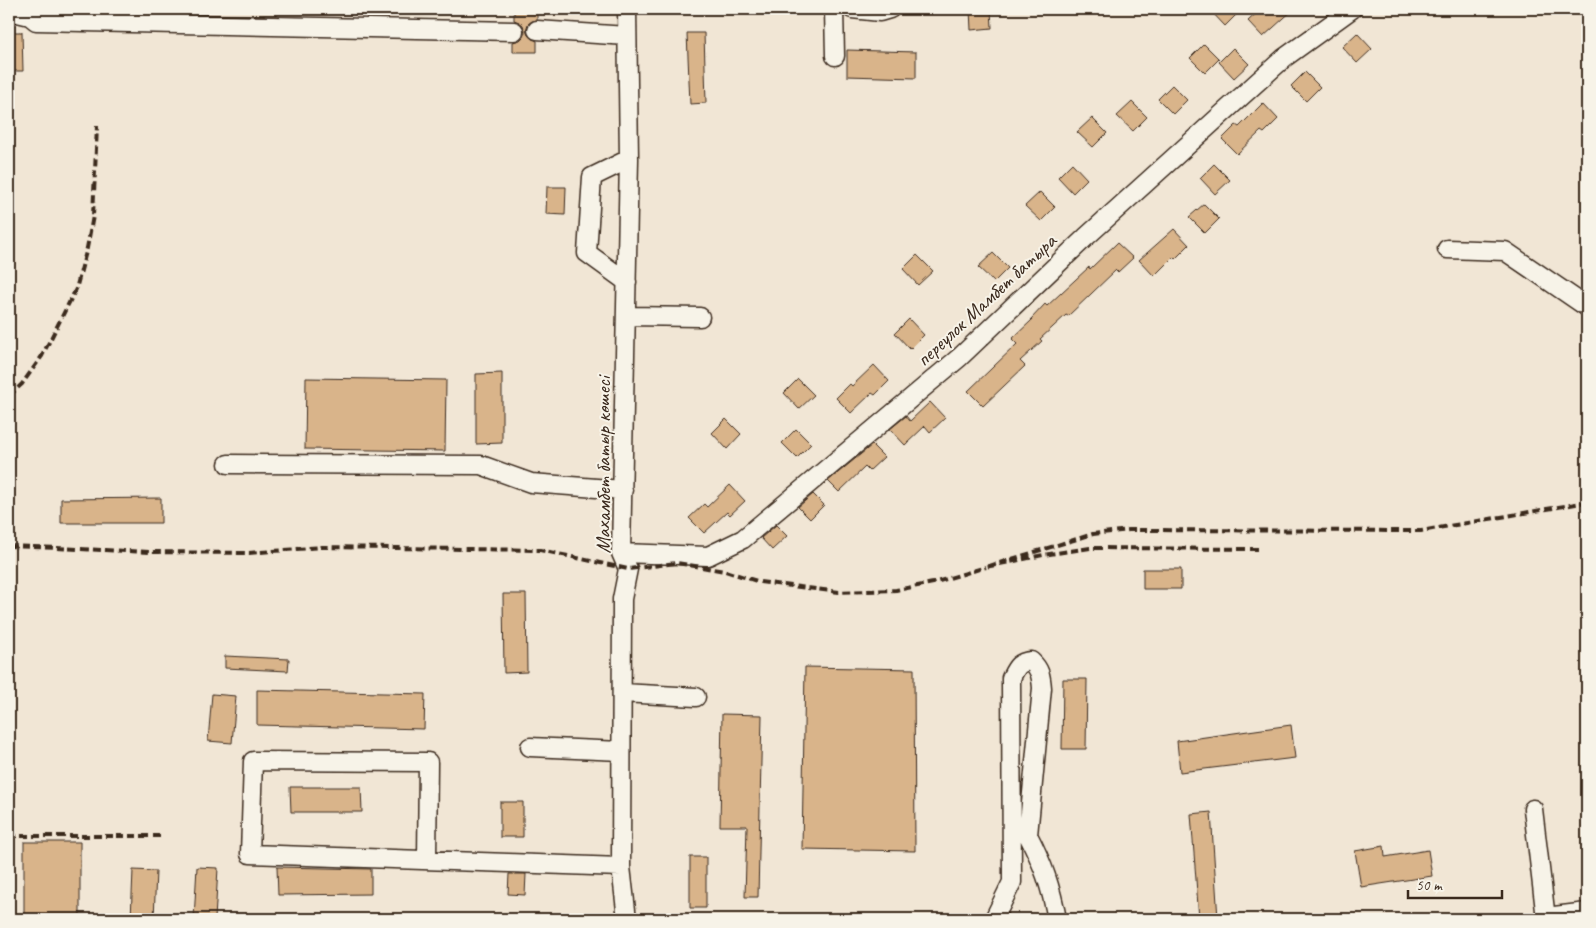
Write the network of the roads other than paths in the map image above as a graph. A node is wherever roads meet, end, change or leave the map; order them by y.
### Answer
1 (628, 9) edge
2 (834, 9) edge
3 (852, 9) edge
4 (890, 9) edge
5 (1352, 9) edge
6 (9, 11) edge
7 (537, 30) dead end
8 (514, 31) dead end
9 (627, 36) junction
10 (835, 56) dead end
11 (629, 159) junction
12 (1447, 249) dead end
13 (626, 282) junction
14 (1587, 307) edge
15 (626, 316) junction
16 (700, 317) dead end
17 (228, 464) dead end
18 (623, 490) junction
19 (621, 553) junction
20 (622, 693) junction
21 (696, 697) dead end
22 (530, 748) dead end
23 (622, 751) junction
24 (1533, 809) dead end
25 (427, 860) junction
26 (621, 866) junction
27 (1587, 912) edge
28 (1546, 918) edge
29 (627, 919) edge
30 (994, 919) edge
31 (1057, 919) edge

1 - 9 street, Махамбет батыр көшесі
2 - 10 street
3 - 4 street
5 - 19 street, переулок Мамбет батыра
6 - 8 street
7 - 9 street
9 - 11 street, Махамбет батыр көшесі
11 - 13 street, Махамбет батыр көшесі
11 - 13 street
12 - 14 street
13 - 15 street, Махамбет батыр көшесі
15 - 16 street
15 - 18 street, Махамбет батыр көшесі
17 - 18 street
18 - 19 street, Махамбет батыр көшесі
19 - 20 street, Махамбет батыр көшесі
20 - 21 street
20 - 23 street, Махамбет батыр көшесі
22 - 23 street
23 - 26 street, Махамбет батыр көшесі
24 - 28 street
25 - 25 street
25 - 26 street
26 - 29 street, Махамбет батыр көшесі
27 - 28 street
30 - 31 street

